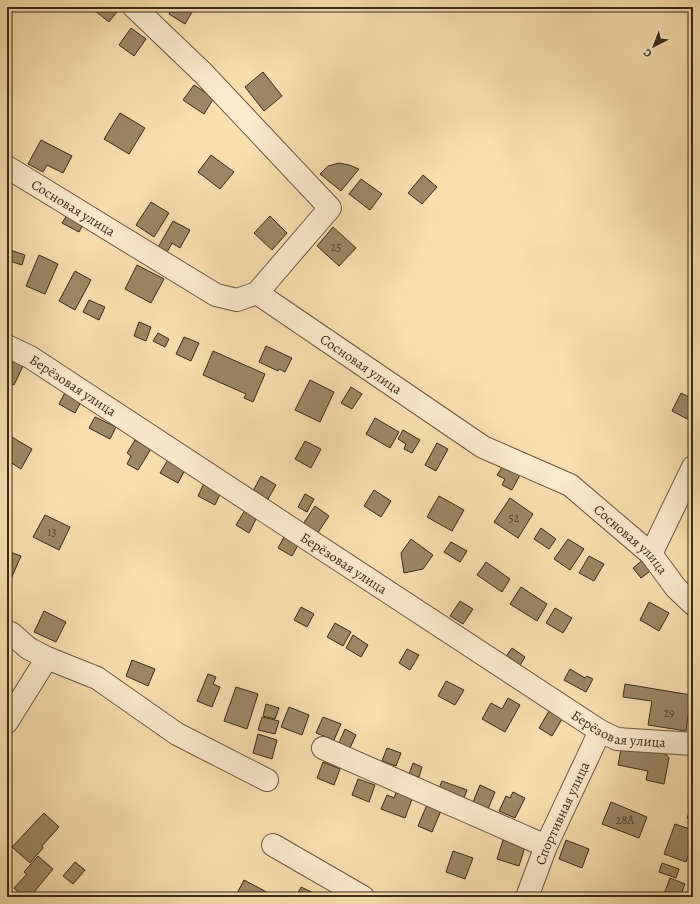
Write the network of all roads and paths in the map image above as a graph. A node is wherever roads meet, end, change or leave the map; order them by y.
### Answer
1 (134, 7) edge
2 (7, 168) edge
3 (257, 293) junction
4 (7, 346) edge
5 (693, 467) edge
6 (651, 554) junction
7 (693, 604) edge
8 (11, 633) dead end
9 (47, 658) junction
10 (7, 722) edge
11 (600, 731) junction
12 (693, 744) edge
13 (323, 748) dead end
14 (267, 780) dead end
15 (273, 845) dead end
16 (546, 846) junction
17 (363, 897) edge
18 (527, 897) edge

1 - 3 street
2 - 3 street, Сосновая улица
3 - 6 street, Сосновая улица
4 - 11 street, Берёзовая улица
5 - 6 street
6 - 7 street, Сосновая улица
8 - 9 street
9 - 10 street
9 - 14 street
11 - 12 street, Берёзовая улица
11 - 16 street, Спортивная улица
13 - 16 street
15 - 17 street
16 - 18 street, Спортивная улица

